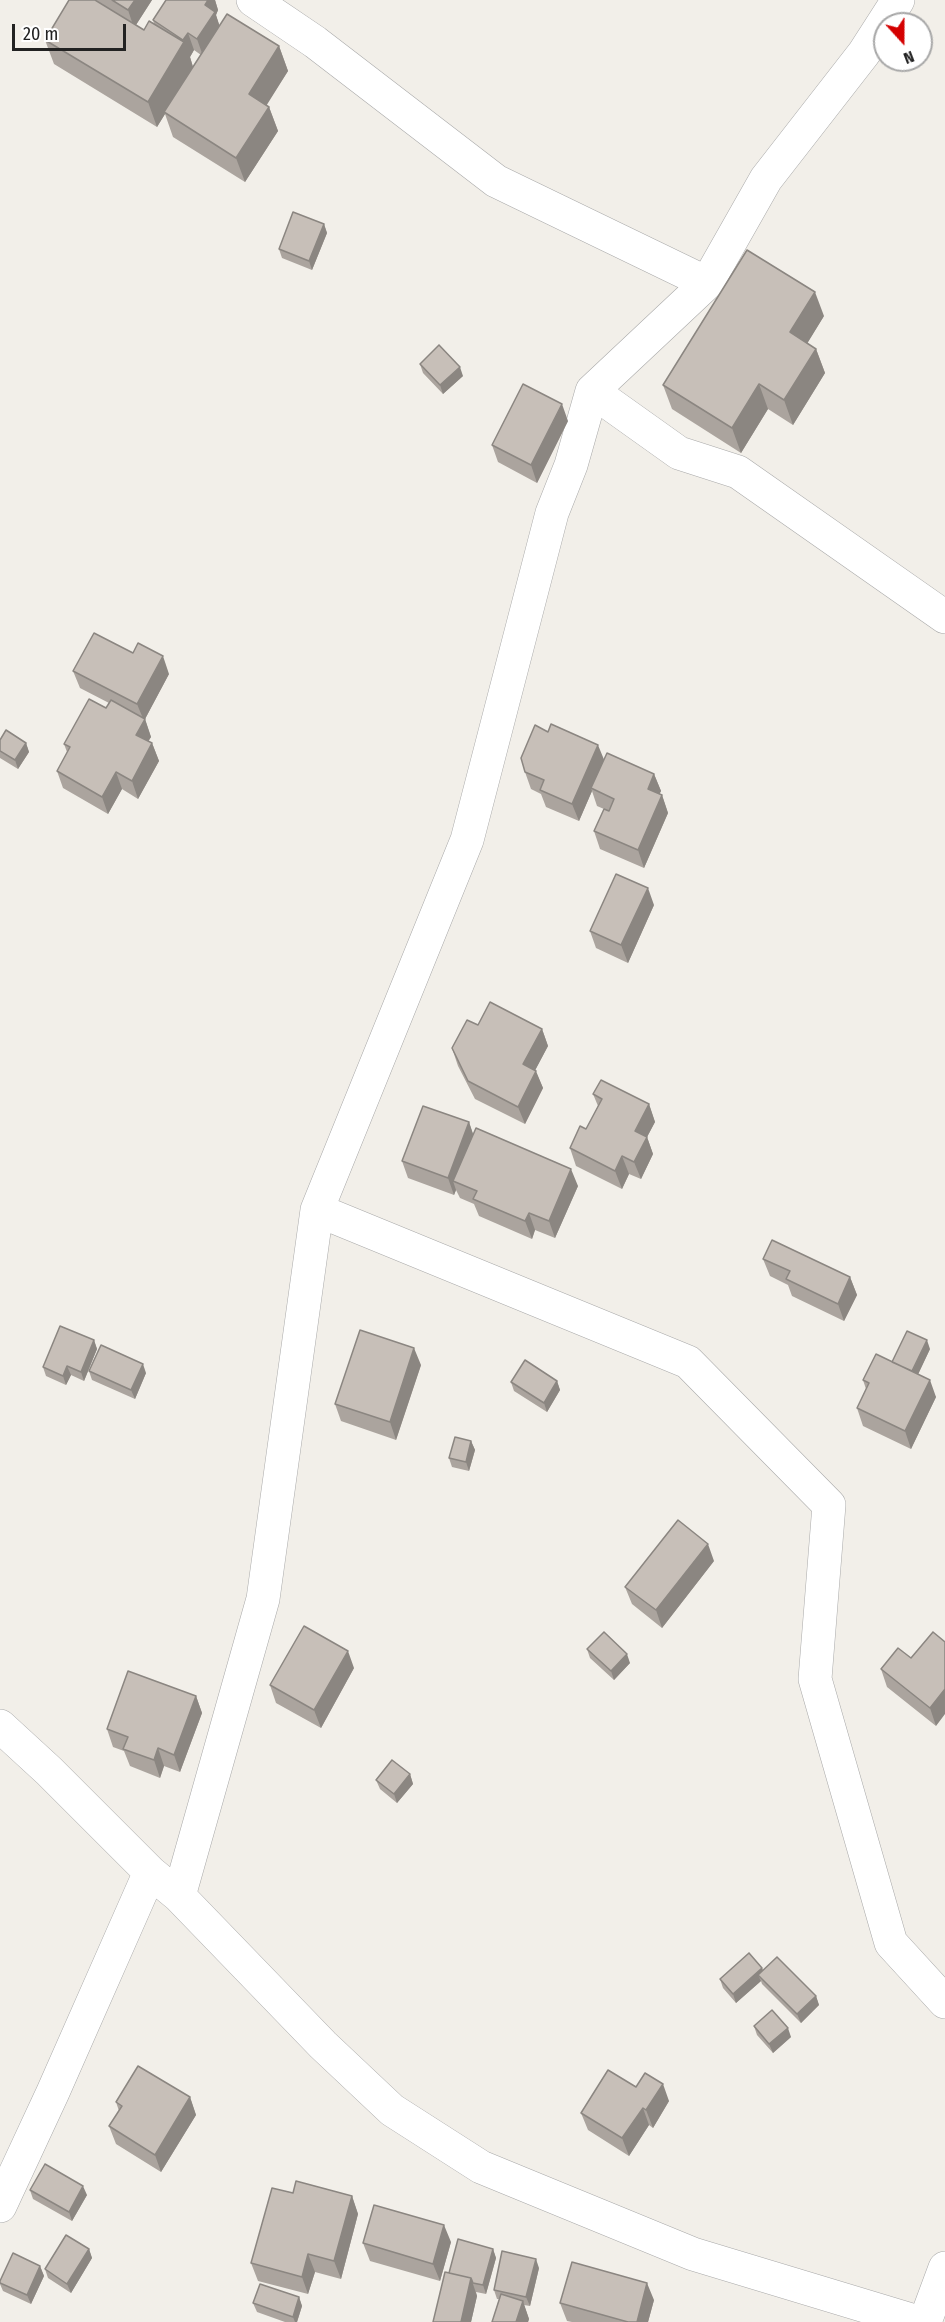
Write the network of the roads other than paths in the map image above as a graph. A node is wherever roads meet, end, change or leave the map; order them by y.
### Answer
1 (253, 0) edge
2 (898, 0) edge
3 (707, 283) junction
4 (592, 391) junction
5 (945, 617) edge
6 (317, 1209) junction
7 (0, 1726) edge
8 (150, 1872) junction
9 (179, 1896) junction
10 (945, 2002) edge
11 (0, 2206) edge
12 (945, 2268) edge
13 (918, 2322) edge
14 (925, 2322) edge

1 - 3 street
2 - 3 street
3 - 4 street
4 - 5 street
4 - 6 street
6 - 9 street
6 - 10 street
7 - 8 street
8 - 9 street
8 - 11 street
9 - 13 street
12 - 14 street

